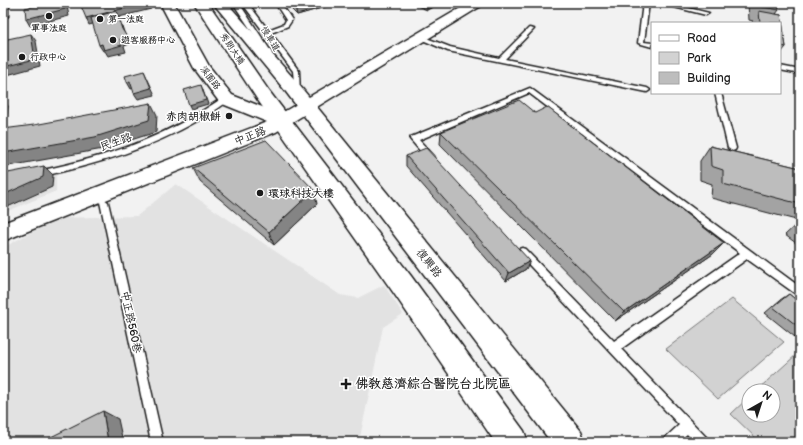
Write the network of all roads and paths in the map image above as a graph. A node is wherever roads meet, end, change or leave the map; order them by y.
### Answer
1 (167, 3) edge
2 (201, 3) edge
3 (220, 3) edge
4 (236, 3) edge
5 (245, 3) edge
6 (479, 3) edge
7 (646, 3) edge
8 (661, 3) edge
9 (281, 4) edge
10 (706, 13) dead end
11 (531, 29) dead end
12 (267, 33) junction
13 (421, 38) junction
14 (651, 45) edge
15 (501, 59) junction
16 (781, 68) edge
17 (800, 72) edge
18 (647, 90) dead end
19 (718, 94) edge
20 (298, 96) junction
21 (226, 99) junction
22 (282, 121) junction
23 (732, 148) dead end
24 (441, 168) edge
25 (33, 174) edge
26 (104, 202) dead end
27 (3, 232) edge
28 (516, 247) edge
29 (748, 253) junction
30 (800, 293) edge
31 (613, 348) junction
32 (687, 426) junction
33 (157, 442) edge
34 (513, 442) edge
35 (570, 442) edge
36 (669, 442) edge
37 (703, 442) edge

1 - 21 main road, 溪園路
2 - 22 main road, 秀朗大橋
3 - 20 main road, 秀朗大橋
4 - 20 lane, 慢車道
5 - 12 lane
6 - 13 main road, 中正路
7 - 14 lane
8 - 10 lane
9 - 12 lane
11 - 15 lane
12 - 20 lane
13 - 15 lane
13 - 20 main road, 中正路
15 - 18 lane
16 - 17 lane
19 - 23 lane
20 - 22 main road, 中正路
20 - 35 main road, 復興路
21 - 22 main road, 溪園路
21 - 25 lane, 民生路
22 - 27 main road, 中正路
22 - 34 main road
24 - 29 lane
26 - 33 lane, 中正路560巷
28 - 31 lane
29 - 30 lane
29 - 31 lane
31 - 32 lane
32 - 36 lane
32 - 37 lane

